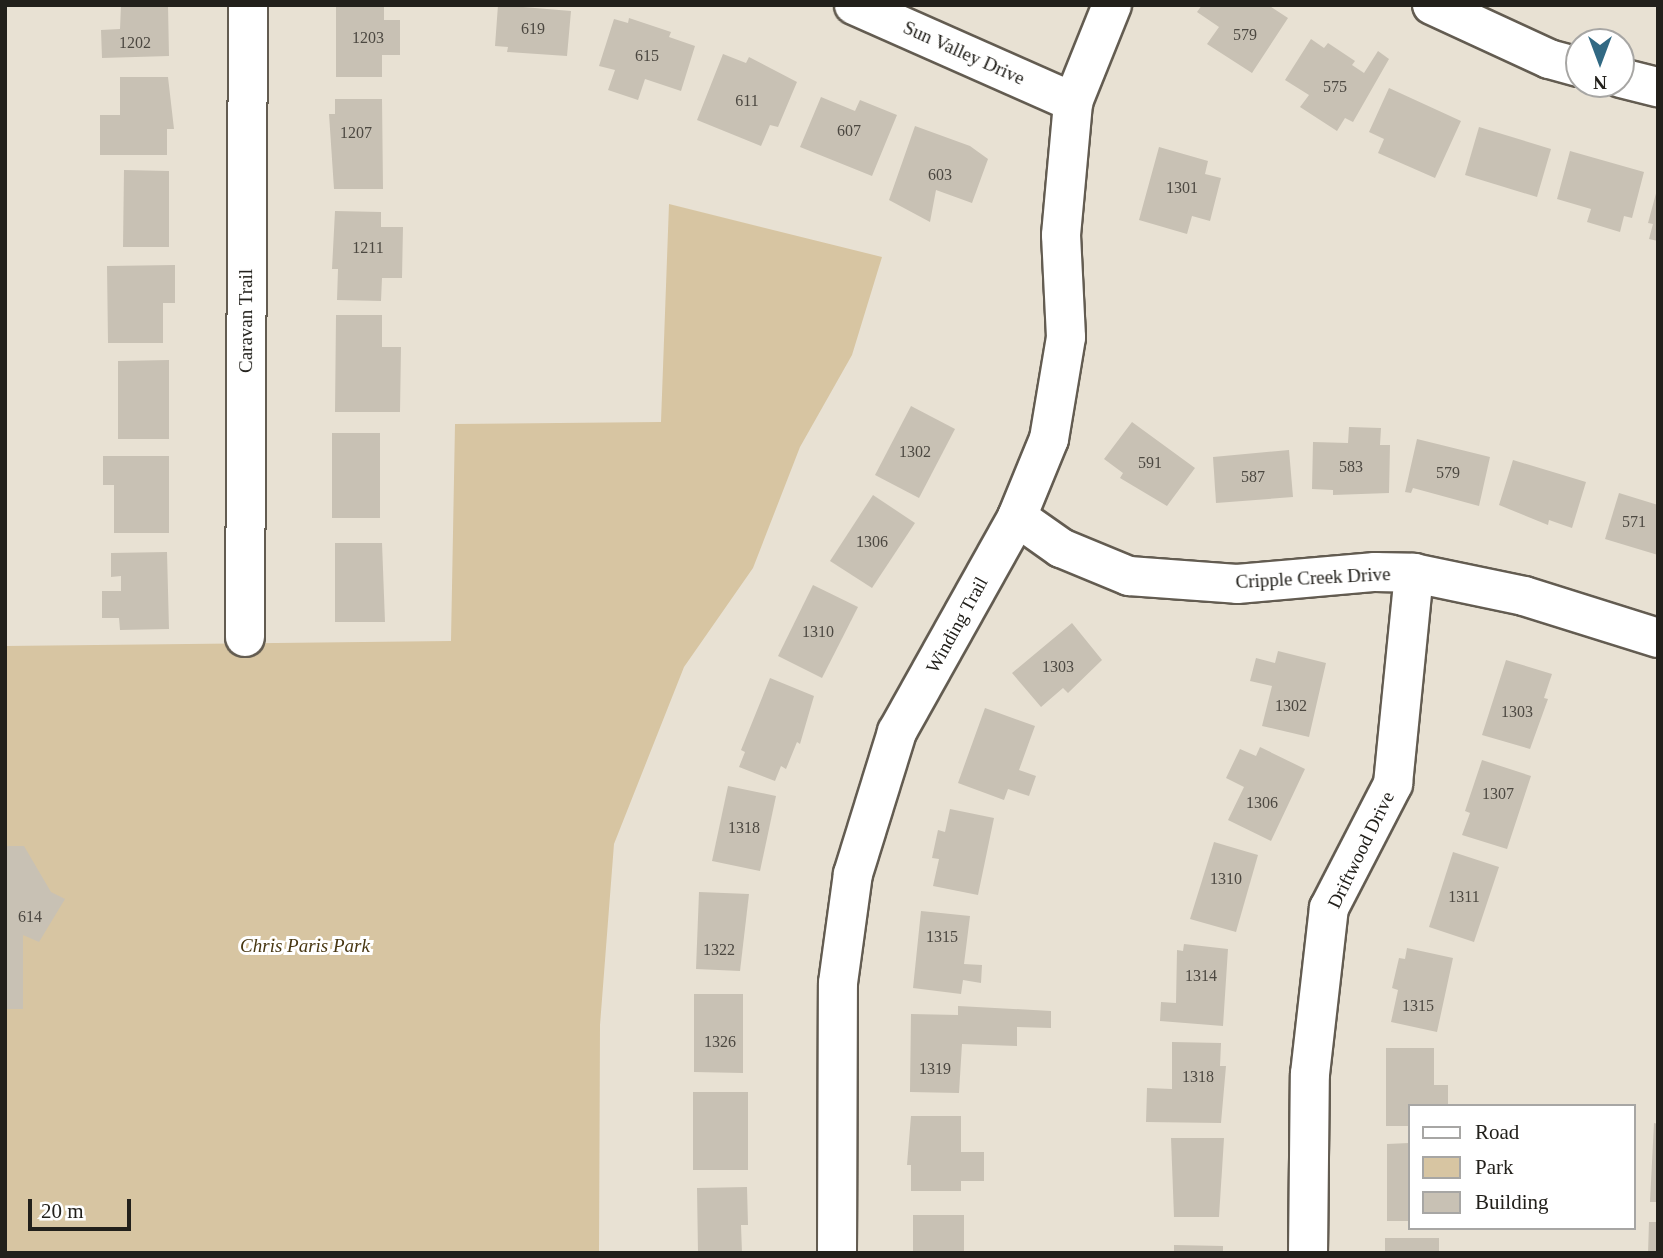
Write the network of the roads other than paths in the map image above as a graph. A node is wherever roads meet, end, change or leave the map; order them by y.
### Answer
1 (248, 5) edge
2 (854, 5) edge
3 (1112, 5) edge
4 (1432, 5) edge
5 (1565, 63) edge
6 (1635, 81) edge
7 (1658, 87) edge
8 (1073, 102) junction
9 (1017, 517) junction
10 (1414, 573) junction
11 (245, 637) dead end
12 (1658, 638) edge
13 (837, 1253) edge
14 (1308, 1253) edge

1 - 11 street, Caravan Trail
2 - 8 street, Sun Valley Drive
3 - 8 street, Winding Trail
4 - 5 street
6 - 7 street
8 - 9 street, Winding Trail
9 - 10 street, Cripple Creek Drive
9 - 13 street, Winding Trail
10 - 12 street, Cripple Creek Drive
10 - 14 street, Driftwood Drive

